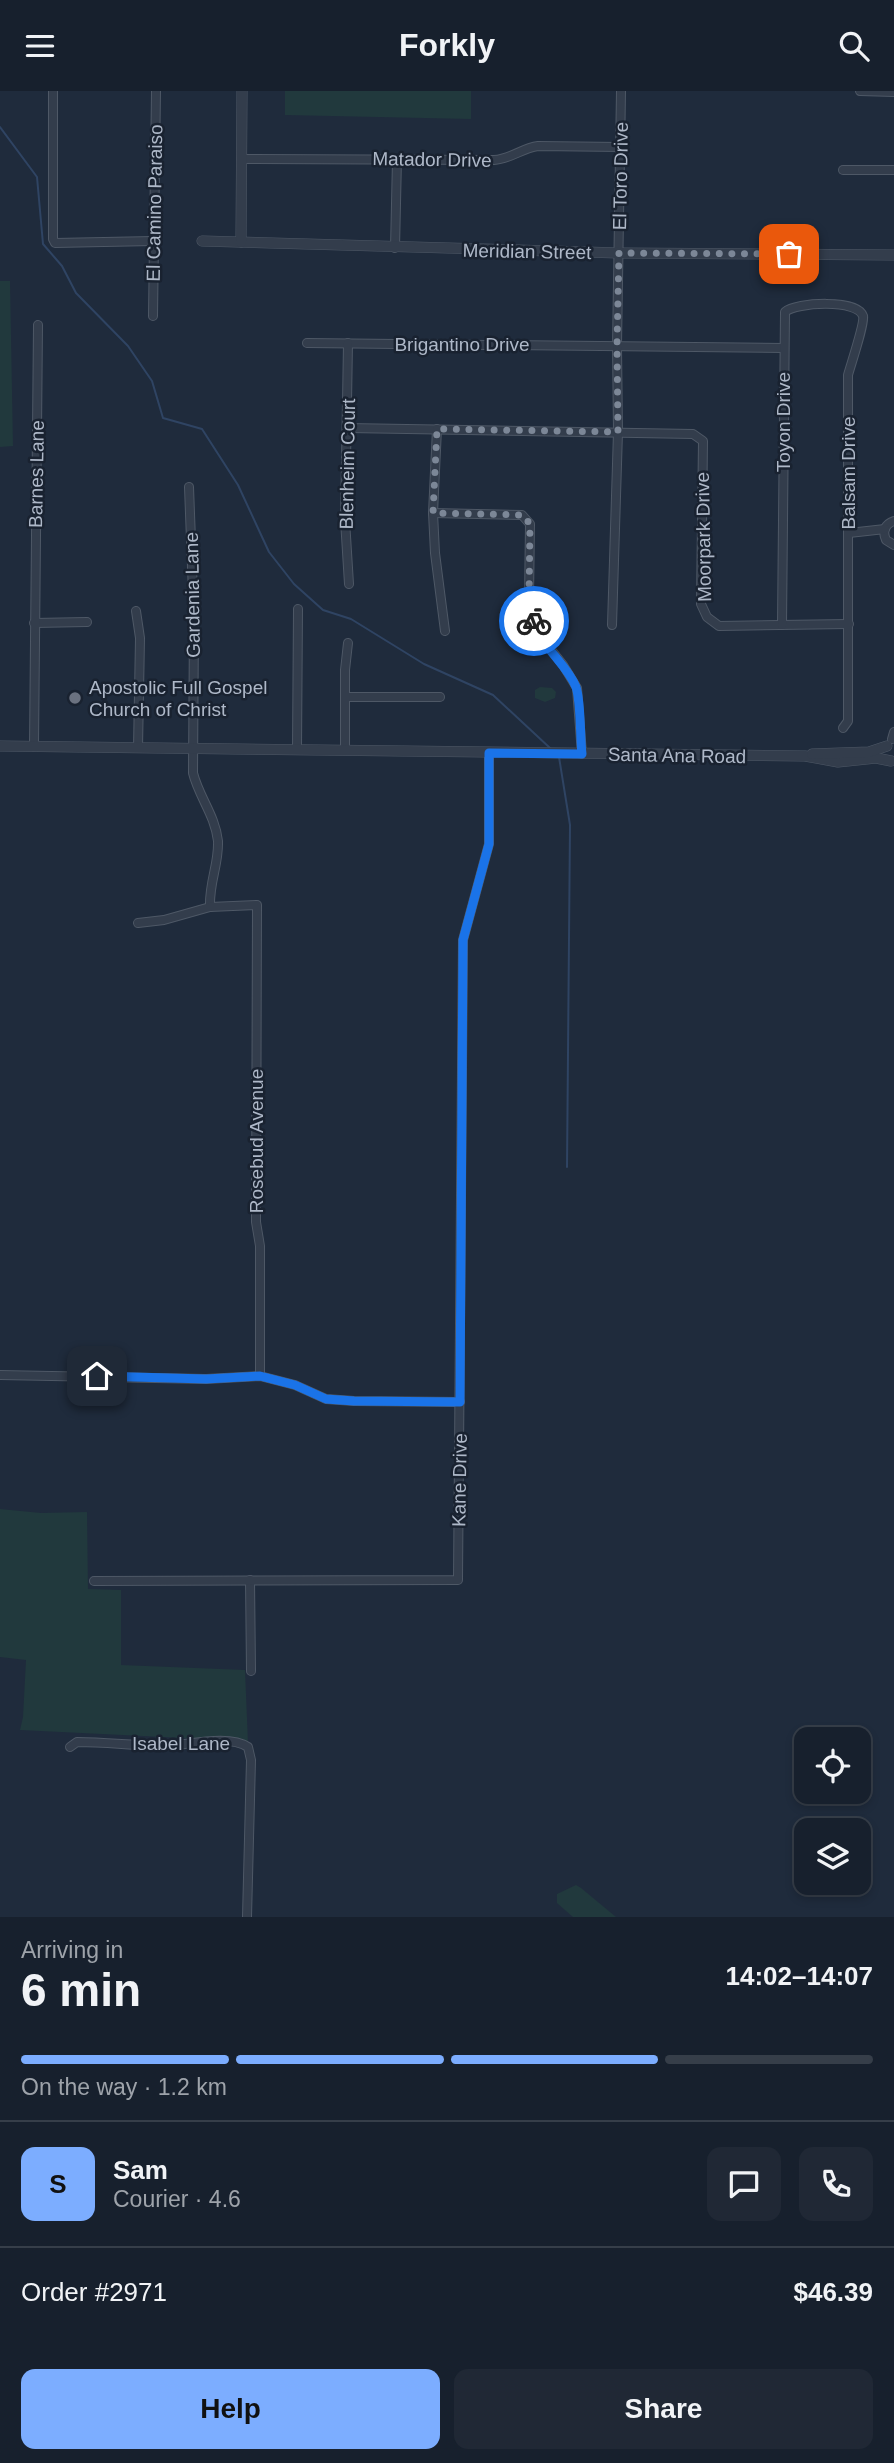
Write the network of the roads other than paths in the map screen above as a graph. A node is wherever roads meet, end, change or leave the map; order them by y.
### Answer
1 (53, 91) edge
2 (156, 91) edge
3 (242, 91) edge
4 (621, 91) edge
5 (860, 91) edge
6 (894, 92) edge
7 (620, 147) junction
8 (241, 159) junction
9 (397, 159) junction
10 (843, 170) dead end
11 (894, 170) edge
12 (153, 241) junction
13 (202, 241) dead end
14 (241, 242) junction
15 (395, 248) junction
16 (619, 253) junction
17 (894, 255) edge
18 (153, 316) dead end
19 (38, 325) dead end
20 (863, 325) joint
21 (307, 343) dead end
22 (348, 343) junction
23 (617, 345) junction
24 (784, 348) junction
25 (348, 428) junction
26 (437, 429) junction
27 (618, 432) junction
28 (189, 488) dead end
29 (433, 513) junction
30 (894, 519) edge
31 (884, 532) junction
32 (849, 533) junction
33 (893, 544) edge
34 (894, 554) edge
35 (349, 584) dead end
36 (298, 609) dead end
37 (136, 611) dead end
38 (87, 622) dead end
39 (34, 623) junction
40 (849, 624) junction
41 (612, 625) dead end
42 (782, 625) junction
43 (445, 631) dead end
44 (348, 643) dead end
45 (346, 697) junction
46 (440, 697) dead end
47 (843, 728) dead end
48 (892, 739) edge
49 (0, 746) edge
50 (34, 747) junction
51 (138, 748) junction
52 (194, 748) junction
53 (297, 749) junction
54 (345, 750) junction
55 (489, 753) junction
56 (582, 754) junction
57 (805, 757) junction
58 (892, 762) edge
59 (210, 907) junction
60 (138, 923) dead end
61 (0, 1375) edge
62 (260, 1376) junction
63 (460, 1402) junction
64 (250, 1580) junction
65 (94, 1581) dead end
66 (251, 1671) dead end
67 (70, 1747) dead end
68 (247, 1917) edge

1 - 12 street
2 - 12 street, El Camino Paraiso
3 - 8 street
4 - 7 street, El Toro Drive
5 - 6 street
7 - 9 street, Matador Drive
7 - 16 street, El Toro Drive
8 - 9 street, Matador Drive
8 - 14 street
9 - 15 street
10 - 11 street
12 - 18 street, El Camino Paraiso
13 - 14 street, Meridian Street
14 - 15 street, Meridian Street
15 - 16 street, Meridian Street
16 - 17 street, Meridian Street
16 - 23 street, El Toro Drive
19 - 39 street, Barnes Lane
20 - 24 street, Toyon Drive
20 - 32 street, Balsam Drive
21 - 22 street, Brigantino Drive
22 - 23 street, Brigantino Drive
22 - 25 street, Blenheim Court
23 - 24 street, Brigantino Drive
23 - 27 street
24 - 42 street, Toyon Drive
25 - 26 street
25 - 35 street, Blenheim Court
26 - 27 street
26 - 29 street
27 - 41 street
27 - 42 street, Moorpark Drive
28 - 52 street, Gardenia Lane
29 - 43 street
29 - 56 street
30 - 31 street
31 - 32 street
31 - 33 street
32 - 40 street, Balsam Drive
33 - 34 street
36 - 53 street
37 - 51 street
38 - 39 street
39 - 50 street, Barnes Lane
40 - 42 street, Moorpark Drive
40 - 47 street, Balsam Drive
44 - 45 street
45 - 46 street
45 - 54 street
48 - 57 street, Santa Ana Road
48 - 58 street, Santa Ana Road
49 - 50 street, Santa Ana Road
50 - 51 street, Santa Ana Road
51 - 52 street, Santa Ana Road
52 - 53 street, Santa Ana Road
52 - 59 street, Gardenia Lane
53 - 54 street, Santa Ana Road
54 - 55 street, Santa Ana Road
55 - 56 street, Santa Ana Road
55 - 63 street, Kane Drive
56 - 57 street, Santa Ana Road
57 - 58 street, Santa Ana Road
59 - 60 street
59 - 62 street, Rosebud Avenue
61 - 62 street
62 - 63 street
63 - 64 street, Kane Drive
64 - 65 street
64 - 66 street
67 - 68 street, Isabel Lane

